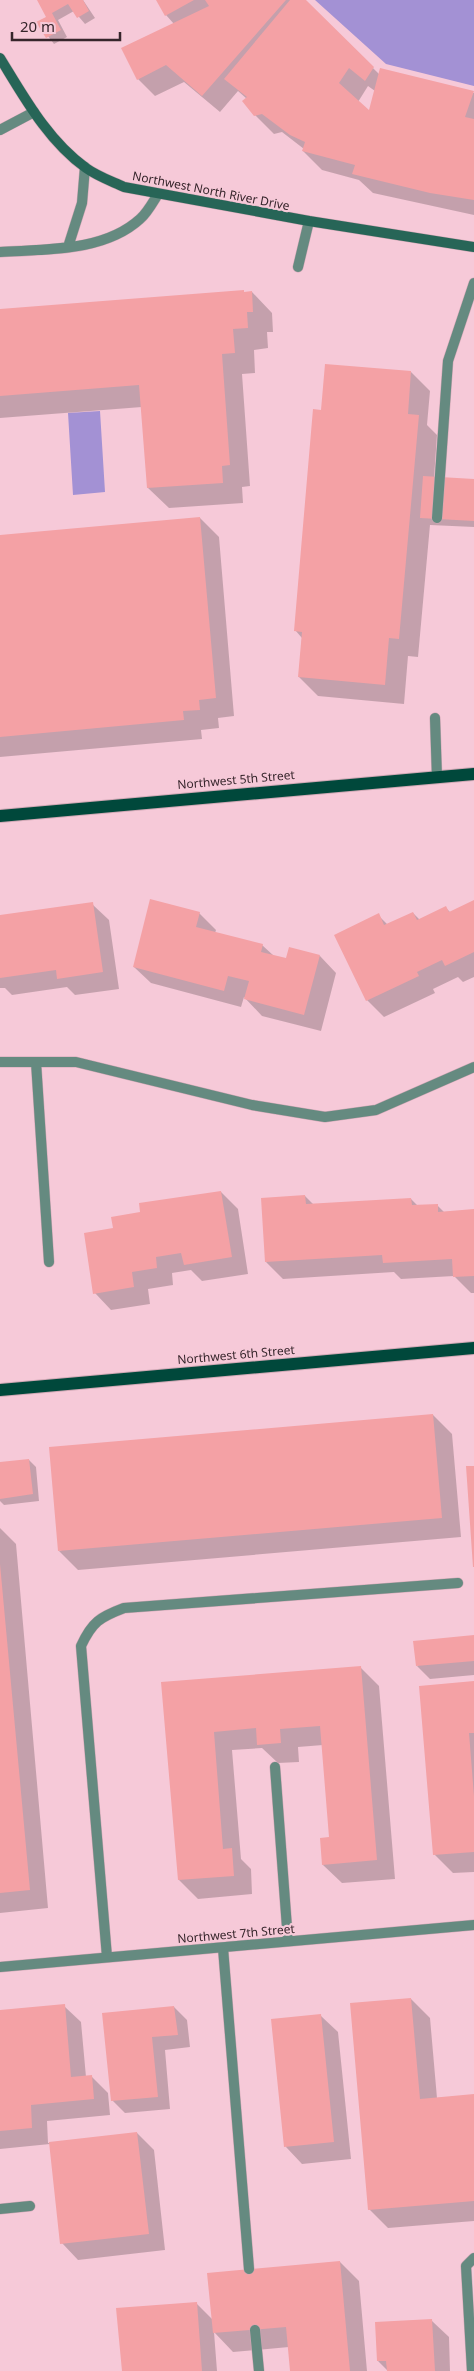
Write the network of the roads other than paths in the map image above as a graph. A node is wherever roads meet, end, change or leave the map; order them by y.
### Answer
1 (0, 58) edge
2 (34, 112) junction
3 (0, 130) edge
4 (84, 167) junction
5 (158, 194) junction
6 (309, 222) junction
7 (68, 247) junction
8 (474, 247) edge
9 (0, 252) edge
10 (298, 267) dead end
11 (474, 283) edge
12 (437, 518) dead end
13 (435, 718) dead end
14 (474, 774) edge
15 (437, 778) junction
16 (0, 816) edge
17 (0, 1062) edge
18 (36, 1062) junction
19 (474, 1067) edge
20 (49, 1262) dead end
21 (474, 1348) edge
22 (0, 1390) edge
23 (458, 1584) dead end
24 (275, 1767) dead end
25 (474, 1925) edge
26 (288, 1941) junction
27 (223, 1948) junction
28 (106, 1958) junction
29 (0, 1967) edge
30 (30, 2206) dead end
31 (0, 2209) edge
32 (474, 2258) edge
33 (249, 2269) dead end
34 (255, 2330) dead end
35 (260, 2371) edge
36 (472, 2371) edge

1 - 2 street, Northwest North River Drive
2 - 3 street
2 - 4 street, Northwest North River Drive
4 - 5 street, Northwest North River Drive
4 - 7 street
5 - 6 street, Northwest North River Drive
5 - 7 street
6 - 8 street, Northwest North River Drive
6 - 10 street
7 - 9 street
11 - 12 street
13 - 15 street
14 - 15 main road, Northwest 5th Street
15 - 16 main road, Northwest 5th Street
17 - 18 street
18 - 19 street
18 - 20 street
21 - 22 main road, Northwest 6th Street
23 - 28 street
24 - 26 street
25 - 26 street, Northwest 7th Street
26 - 27 street, Northwest 7th Street
27 - 28 street, Northwest 7th Street
27 - 33 street
28 - 29 street, Northwest 7th Street
30 - 31 street
32 - 36 street
34 - 35 street

